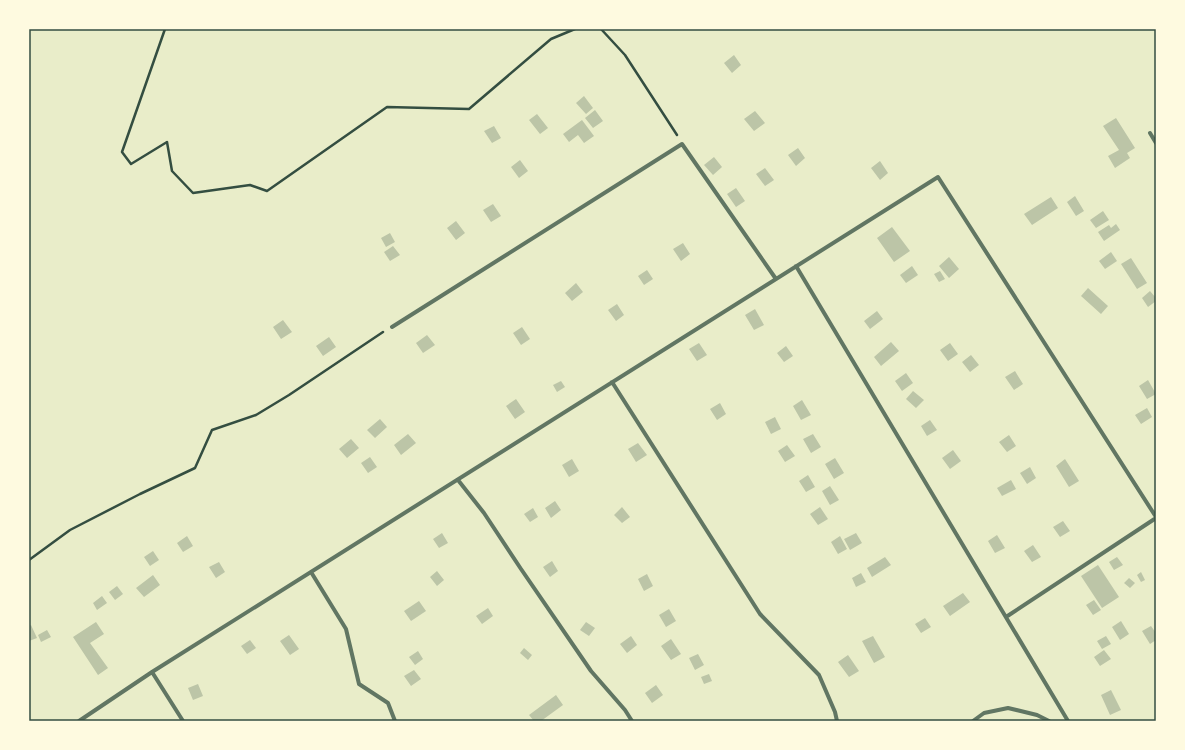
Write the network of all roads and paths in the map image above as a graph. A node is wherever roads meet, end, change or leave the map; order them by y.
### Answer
1 (165, 29) edge
2 (575, 29) edge
3 (601, 29) edge
4 (1150, 133) dead end
5 (1156, 143) edge
6 (682, 144) junction
7 (796, 266) junction
8 (776, 279) junction
9 (392, 326) joint
10 (612, 382) junction
11 (458, 480) junction
12 (1156, 517) edge
13 (29, 560) edge
14 (311, 572) junction
15 (1006, 617) junction
16 (152, 672) junction
17 (79, 721) edge
18 (183, 721) edge
19 (395, 721) edge
20 (632, 721) edge
21 (837, 721) edge
22 (973, 721) edge
23 (1049, 721) edge
24 (1068, 721) edge

1 - 2 path
3 - 6 path
4 - 5 street
6 - 8 street
6 - 9 street
7 - 8 street
7 - 12 street
7 - 15 street
8 - 10 street
9 - 13 path
10 - 11 street
10 - 21 street
11 - 14 street
11 - 20 street
12 - 15 street
14 - 16 street
14 - 19 street
15 - 24 street
16 - 17 street
16 - 18 street
22 - 23 street

